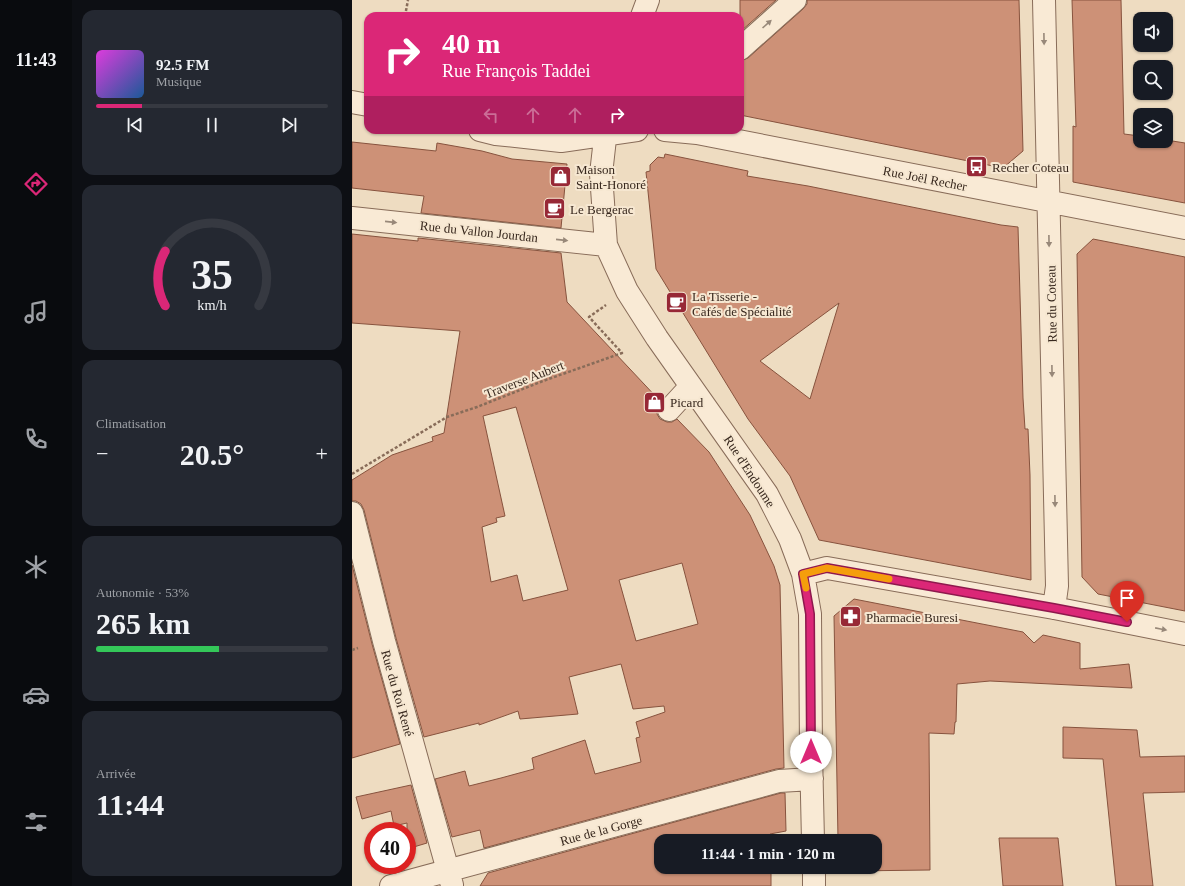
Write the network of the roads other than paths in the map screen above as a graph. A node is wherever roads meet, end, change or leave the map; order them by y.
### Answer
1 (648, 0) edge
2 (795, 0) edge
3 (1044, 0) edge
4 (644, 12) edge
5 (744, 45) edge
6 (352, 102) edge
7 (364, 104) edge
8 (496, 134) edge
9 (596, 134) edge
10 (606, 134) edge
11 (702, 134) edge
12 (1048, 202) junction
13 (352, 218) edge
14 (1185, 228) edge
15 (606, 245) junction
16 (691, 386) junction
17 (669, 410) dead end
18 (352, 513) edge
19 (803, 574) junction
20 (1054, 608) junction
21 (1185, 634) edge
22 (812, 779) junction
23 (813, 834) edge
24 (814, 874) edge
25 (450, 879) edge
26 (391, 886) edge
27 (814, 886) edge

1 - 4 street
5 -> 2 street
3 -> 12 street, Rue du Coteau
6 - 7 street
8 - 9 street
10 - 15 street, Rue d'Endoume
11 - 12 street, Rue Joël Recher
12 - 14 street, Rue Joël Recher
12 -> 20 street, Rue du Coteau
13 -> 15 street, Rue du Vallon Jourdan
15 - 16 street, Rue d'Endoume
16 - 17 street
16 - 19 street, Rue d'Endoume
18 - 25 street, Rue du Roi René
19 - 20 street
19 - 22 street, Rue d'Endoume
20 -> 21 street
22 - 23 street, Rue d'Endoume
22 - 25 street, Rue de la Gorge
24 - 27 street
25 - 26 street, Rue de la Gorge

